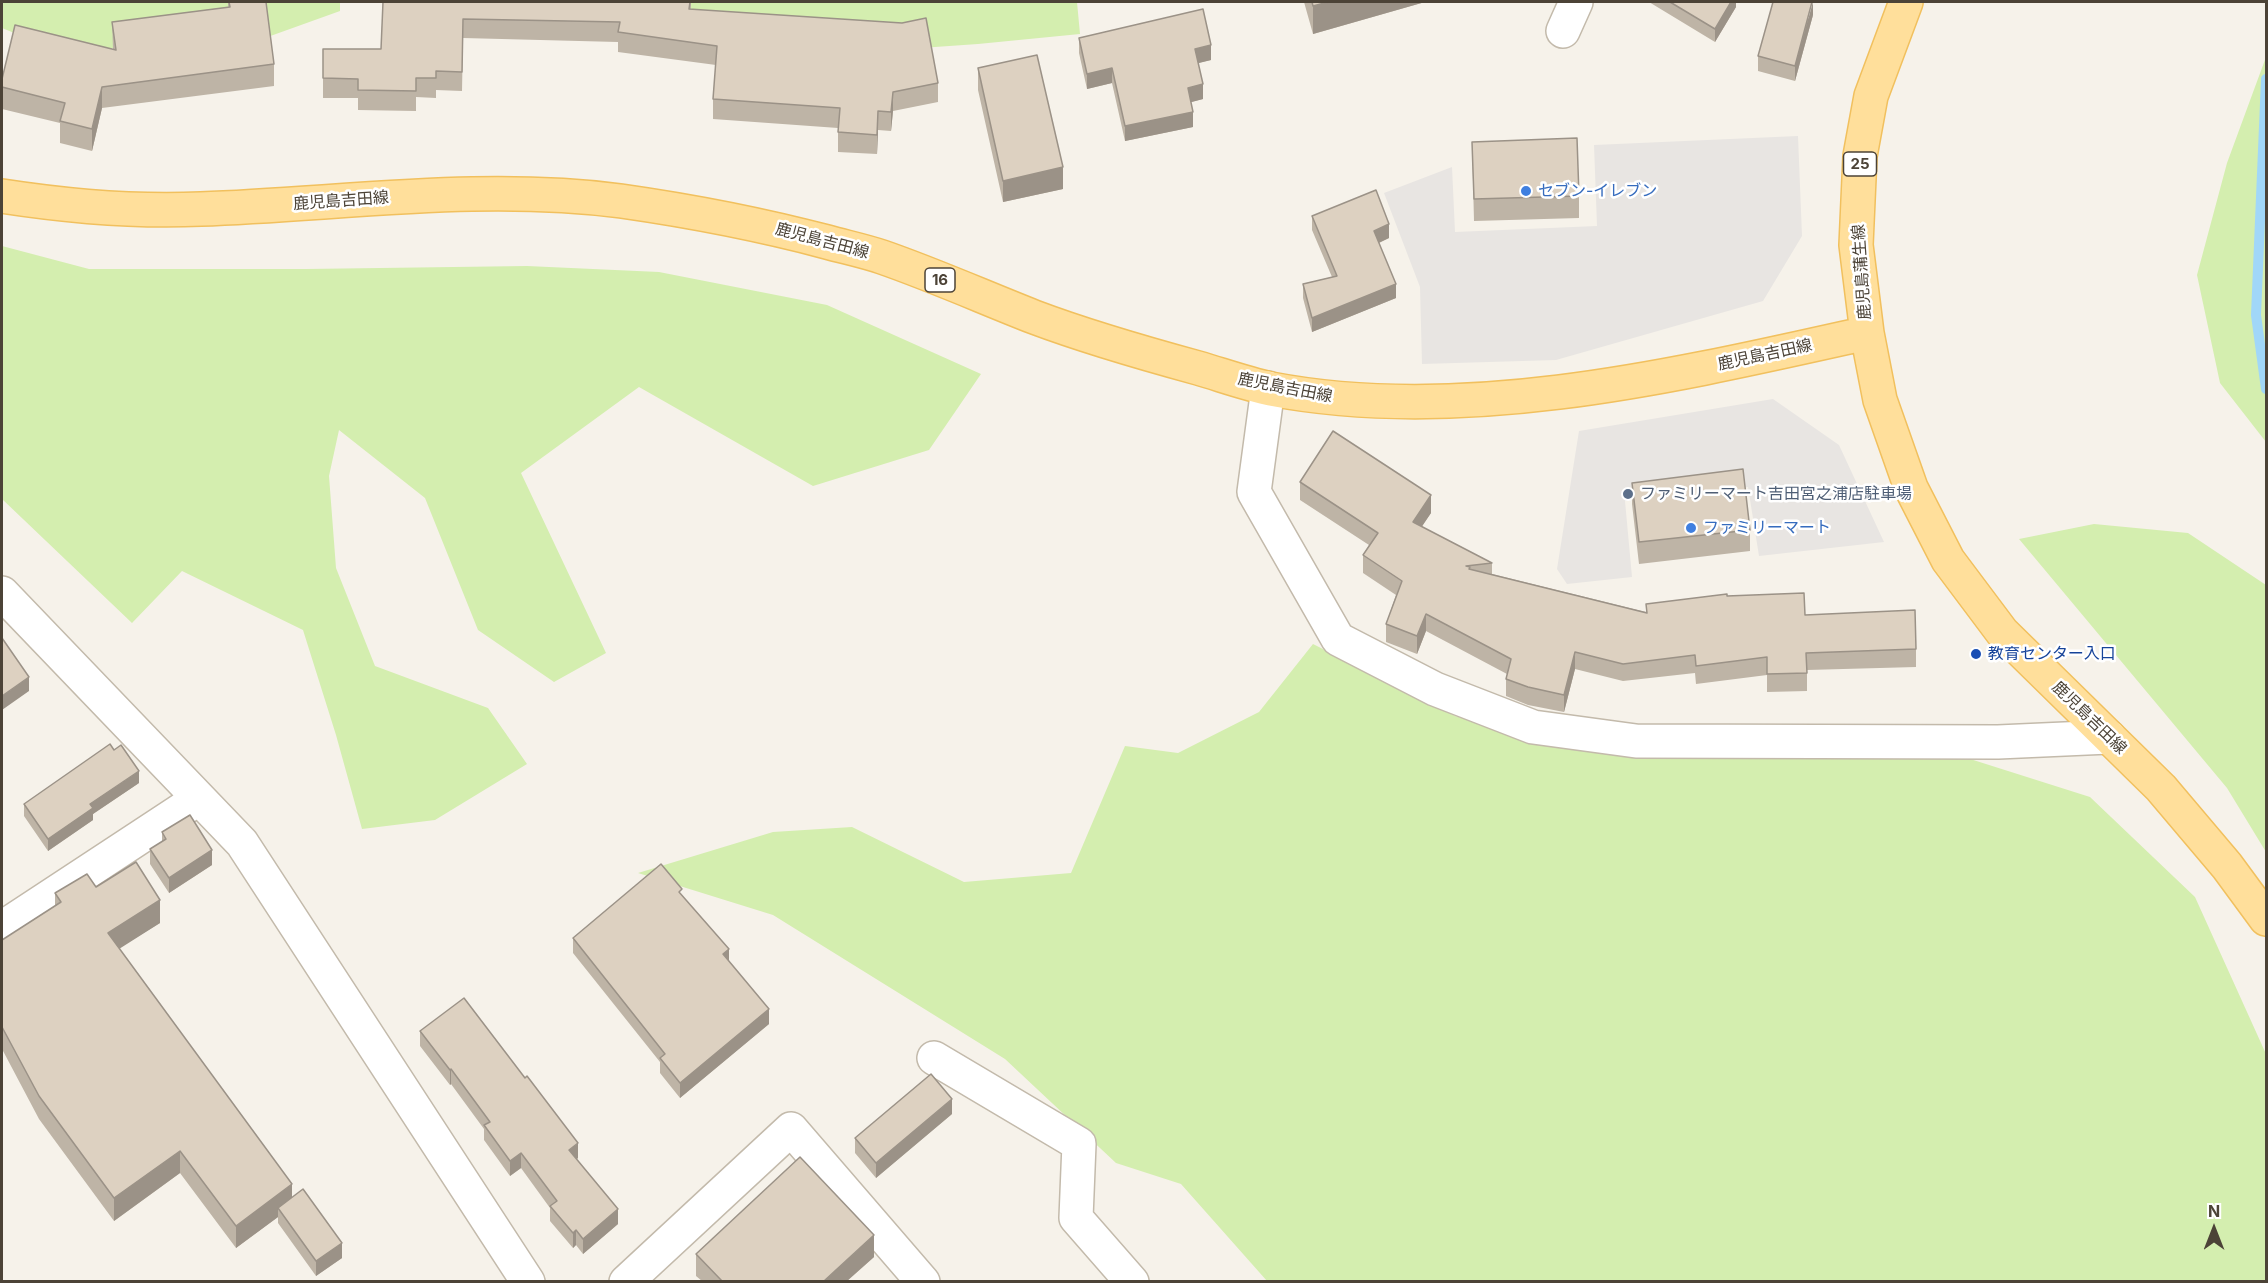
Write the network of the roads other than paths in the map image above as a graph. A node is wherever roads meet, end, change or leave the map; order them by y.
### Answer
1 (1576, 2) edge
2 (1906, 2) edge
3 (1563, 31) dead end
4 (2, 196) edge
5 (1867, 333) junction
6 (1268, 388) junction
7 (2, 593) edge
8 (2109, 737) junction
9 (198, 798) junction
10 (2266, 919) edge
11 (2, 928) edge
12 (934, 1058) dead end
13 (528, 1281) edge
14 (627, 1281) edge
15 (923, 1281) edge
16 (1132, 1281) edge

1 - 3 street
2 - 5 main road, 鹿児島蒲生線 / 25
4 - 6 main road, 鹿児島吉田線 / 16
5 - 6 main road, 鹿児島吉田線 / 16
5 - 8 main road, 鹿児島吉田線
6 - 8 street
7 - 9 street
8 - 10 main road, 鹿児島吉田線
9 - 11 street
9 - 13 street
12 - 16 street
14 - 15 street

